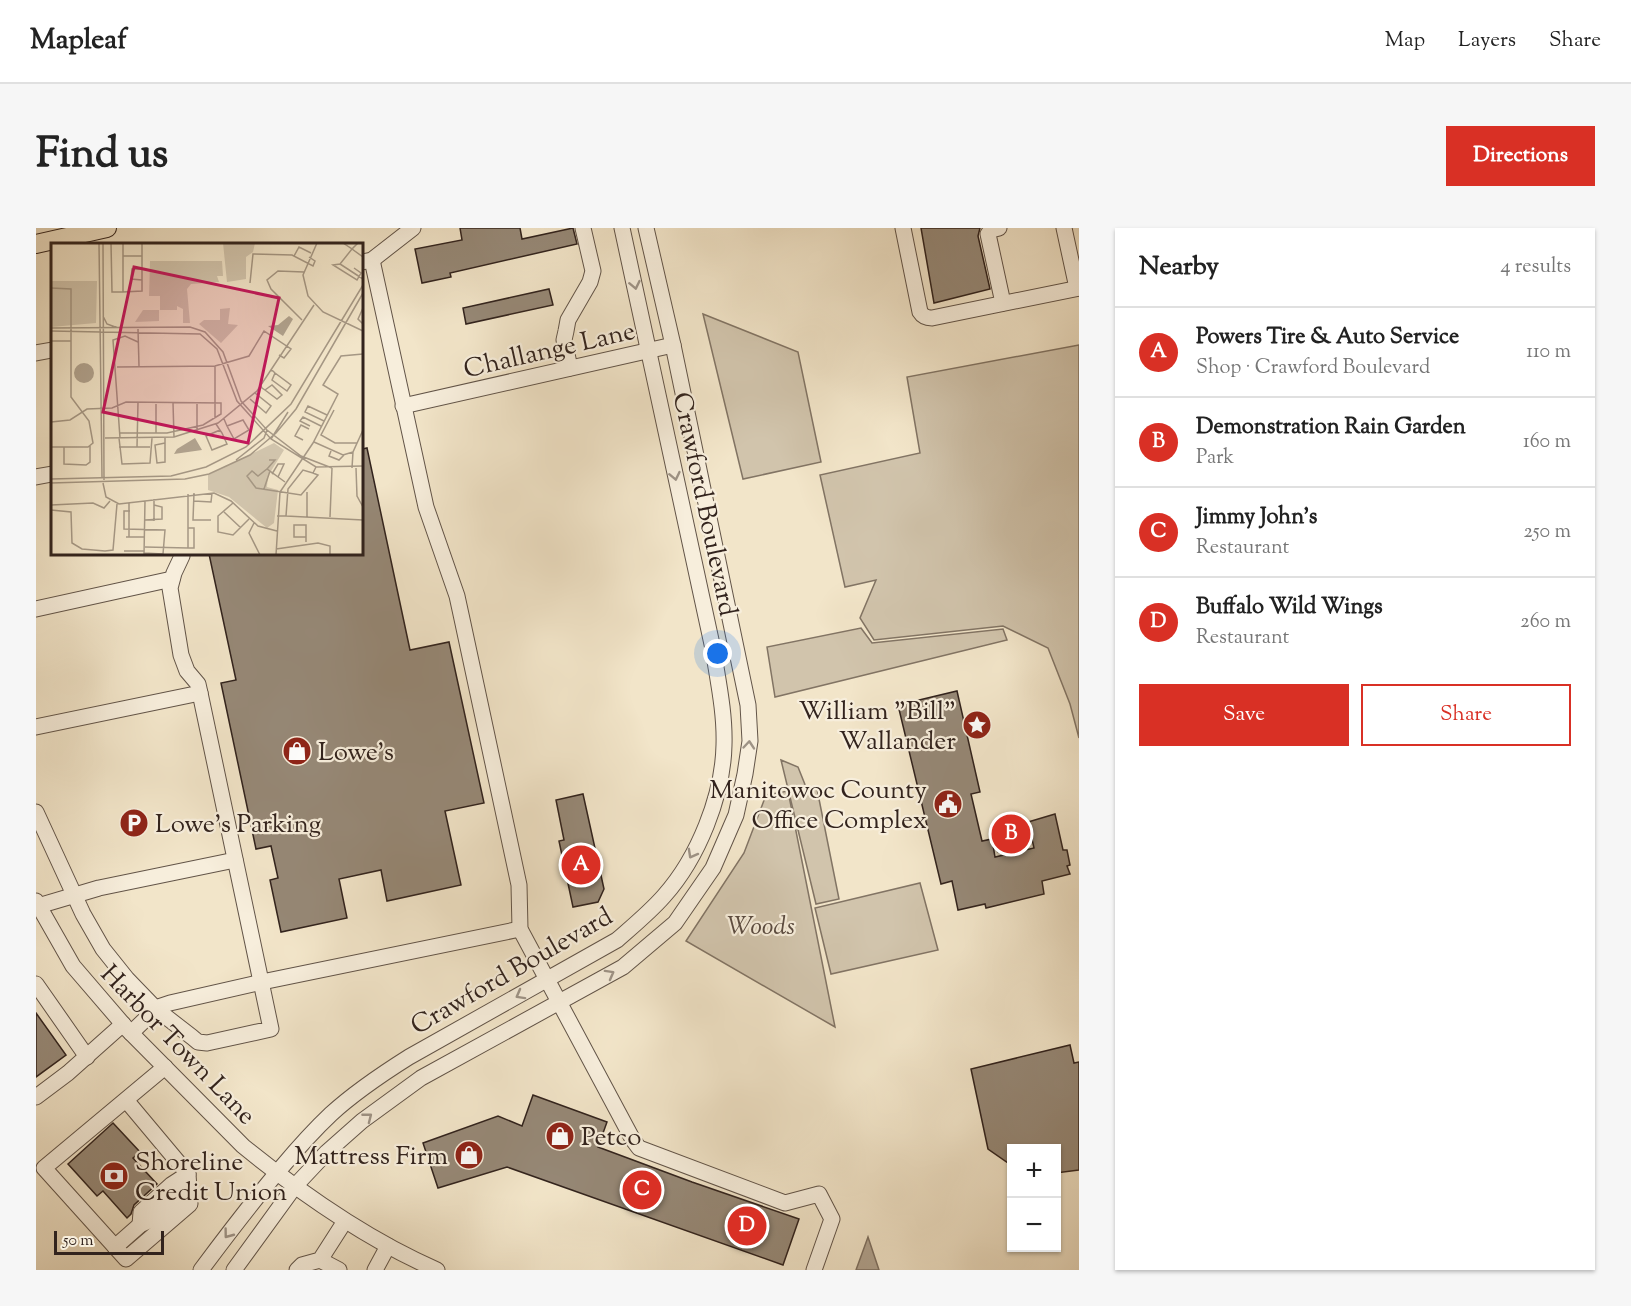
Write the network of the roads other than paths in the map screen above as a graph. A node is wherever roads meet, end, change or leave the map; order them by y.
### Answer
1 (107, 228) edge
2 (413, 228) edge
3 (583, 228) edge
4 (622, 228) edge
5 (646, 228) edge
6 (903, 228) edge
7 (999, 228) edge
8 (1064, 228) edge
9 (70, 236) edge
10 (36, 244) edge
11 (367, 261) edge
12 (1078, 288) edge
13 (1003, 303) junction
14 (673, 345) junction
15 (51, 350) edge
16 (649, 351) junction
17 (36, 353) edge
18 (570, 368) junction
19 (403, 406) junction
20 (51, 474) edge
21 (36, 477) edge
22 (182, 555) edge
23 (172, 579) junction
24 (724, 591) junction
25 (701, 596) junction
26 (36, 609) edge
27 (200, 693) junction
28 (36, 727) edge
29 (36, 812) edge
30 (235, 860) junction
31 (74, 896) junction
32 (37, 904) edge
33 (520, 929) junction
34 (547, 980) junction
35 (262, 982) junction
36 (36, 984) edge
37 (559, 1002) junction
38 (156, 1009) junction
39 (127, 1029) junction
40 (87, 1057) junction
41 (165, 1067) junction
42 (36, 1097) edge
43 (126, 1100) junction
44 (278, 1172) junction
45 (188, 1174) junction
46 (295, 1186) junction
47 (345, 1221) junction
48 (388, 1246) junction
49 (115, 1247) junction
50 (320, 1260) junction
51 (201, 1270) edge
52 (234, 1270) edge
53 (297, 1270) edge
54 (339, 1270) edge
55 (375, 1270) edge
56 (437, 1270) edge
57 (814, 1270) edge

1 - 9 main road
2 - 11 street
3 - 18 street
4 -> 16 street, Crawford Boulevard
5 - 14 street, Crawford Boulevard
6 - 13 street
7 - 13 street
8 - 12 street
9 - 10 main road
11 - 19 street
12 - 13 street
14 - 16 street, Challange Lane
14 - 24 street, Crawford Boulevard
15 - 17 street
16 - 18 street, Challange Lane
16 -> 25 street, Crawford Boulevard
18 - 19 street, Challange Lane
19 - 33 street
20 - 21 street
22 - 23 street
23 - 26 street
23 - 27 street
24 - 25 street
37 -> 24 street, Crawford Boulevard
25 -> 34 street, Crawford Boulevard
27 - 28 street
27 - 30 street
29 - 31 street
30 - 31 street
30 - 35 street
31 - 32 street
31 - 38 street
32 - 39 street, Harbor Town Lane
33 - 34 street
33 - 35 street
34 - 37 street
34 -> 44 street, Crawford Boulevard
35 - 38 street
35 - 38 street
36 - 40 street
46 -> 37 street, Crawford Boulevard
37 - 57 street
38 - 39 street
39 - 40 street
39 - 41 street, Harbor Town Lane
40 - 42 street
41 - 43 street
41 - 44 street, Harbor Town Lane
43 - 45 street
43 - 49 street
44 - 46 street, Harbor Town Lane
44 -> 51 street, Crawford Boulevard
45 - 49 street
45 - 49 street
46 - 47 street, Harbor Town Lane
46 - 52 street, Crawford Boulevard
47 - 48 street, Harbor Town Lane
47 - 50 street
48 - 55 street
48 - 56 street, Harbor Town Lane
50 - 53 street
50 - 54 street

